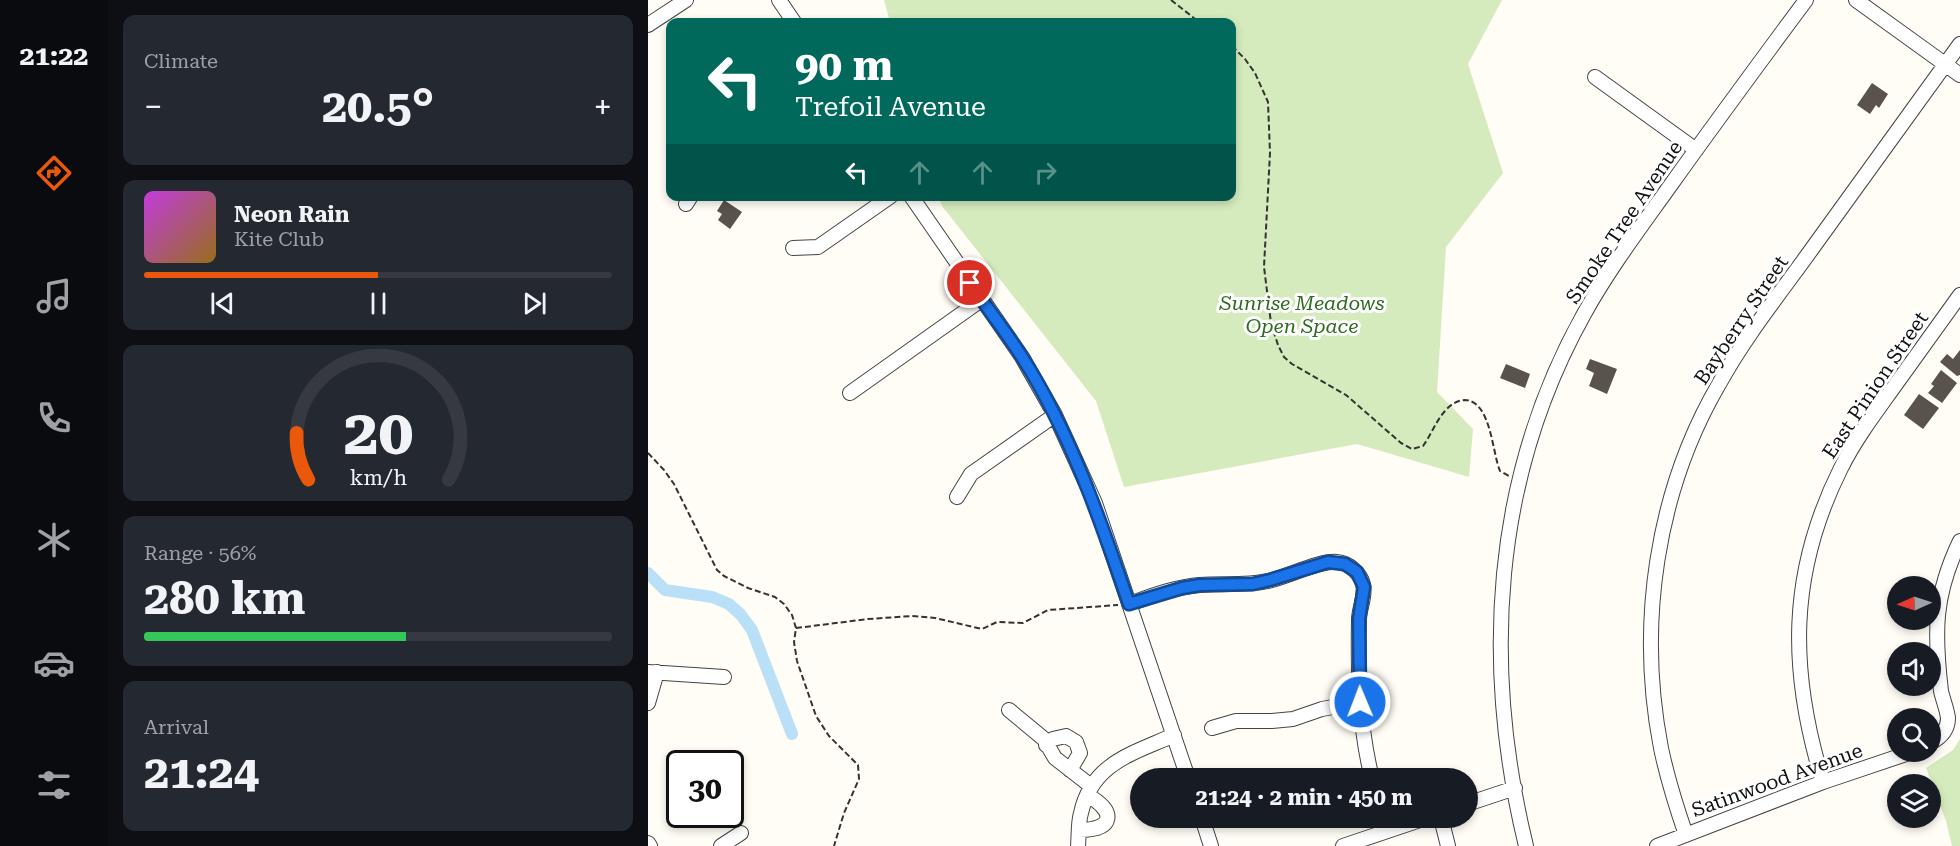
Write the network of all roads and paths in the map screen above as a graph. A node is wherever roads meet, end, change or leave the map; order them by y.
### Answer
1 (686, 0) edge
2 (779, 0) edge
3 (1171, 0) edge
4 (1806, 0) edge
5 (1856, 0) edge
6 (791, 18) edge
7 (1194, 18) edge
8 (648, 25) edge
9 (1960, 44) edge
10 (1236, 50) edge
11 (1945, 64) junction
12 (1960, 75) edge
13 (1595, 77) dead end
14 (1696, 150) junction
15 (884, 201) edge
16 (914, 201) edge
17 (793, 248) dead end
18 (1960, 295) edge
19 (981, 300) junction
20 (850, 393) dead end
21 (1055, 415) junction
22 (648, 453) edge
23 (1520, 479) junction
24 (957, 497) dead end
25 (1960, 541) edge
26 (1129, 604) junction
27 (795, 628) junction
28 (652, 672) edge
29 (724, 677) dead end
30 (1360, 702) junction
31 (648, 703) edge
32 (1009, 710) dead end
33 (1212, 728) dead end
34 (1174, 735) junction
35 (1941, 736) edge
36 (1046, 745) junction
37 (1887, 760) edge
38 (1185, 768) edge
39 (1370, 768) edge
40 (1070, 770) junction
41 (1823, 782) junction
42 (1515, 788) junction
43 (1089, 791) junction
44 (1478, 800) edge
45 (1205, 828) edge
46 (1383, 828) edge
47 (1385, 828) edge
48 (1444, 828) edge
49 (1079, 830) junction
50 (741, 833) dead end
51 (1686, 835) junction
52 (721, 846) edge
53 (834, 846) edge
54 (1078, 846) edge
55 (1211, 846) edge
56 (1343, 846) edge
57 (1387, 846) edge
58 (1448, 846) edge
59 (1526, 846) edge
60 (1657, 846) edge

1 - 8 street
2 - 6 street
3 - 7 path
4 - 14 street, Smoke Tree Avenue
5 - 11 street
9 - 11 street, Bayberry Street
10 - 23 path
11 - 12 street
11 - 51 street, Bayberry Street
13 - 14 street
14 - 23 street, Smoke Tree Avenue
15 - 17 street
16 - 19 street
18 - 41 street, East Pinion Street
19 - 20 street
19 - 21 street
21 - 24 street
21 - 26 street
22 - 27 path
23 - 42 street, Smoke Tree Avenue
25 - 35 street
26 - 27 path
26 - 30 street
26 - 34 street
27 - 53 path
28 - 29 street
28 - 31 street
30 - 33 street
30 - 39 street
32 - 36 street
34 - 38 street
34 - 43 street
36 - 40 street
36 - 40 street
37 - 41 street, Satinwood Avenue
40 - 43 street
41 - 51 street, Satinwood Avenue
42 - 44 street
42 - 59 street, Smoke Tree Avenue
43 - 49 street
43 - 49 street
45 - 55 street
46 - 56 street
47 - 57 street
48 - 58 street
49 - 54 street
50 - 52 street
51 - 60 street, Satinwood Avenue

